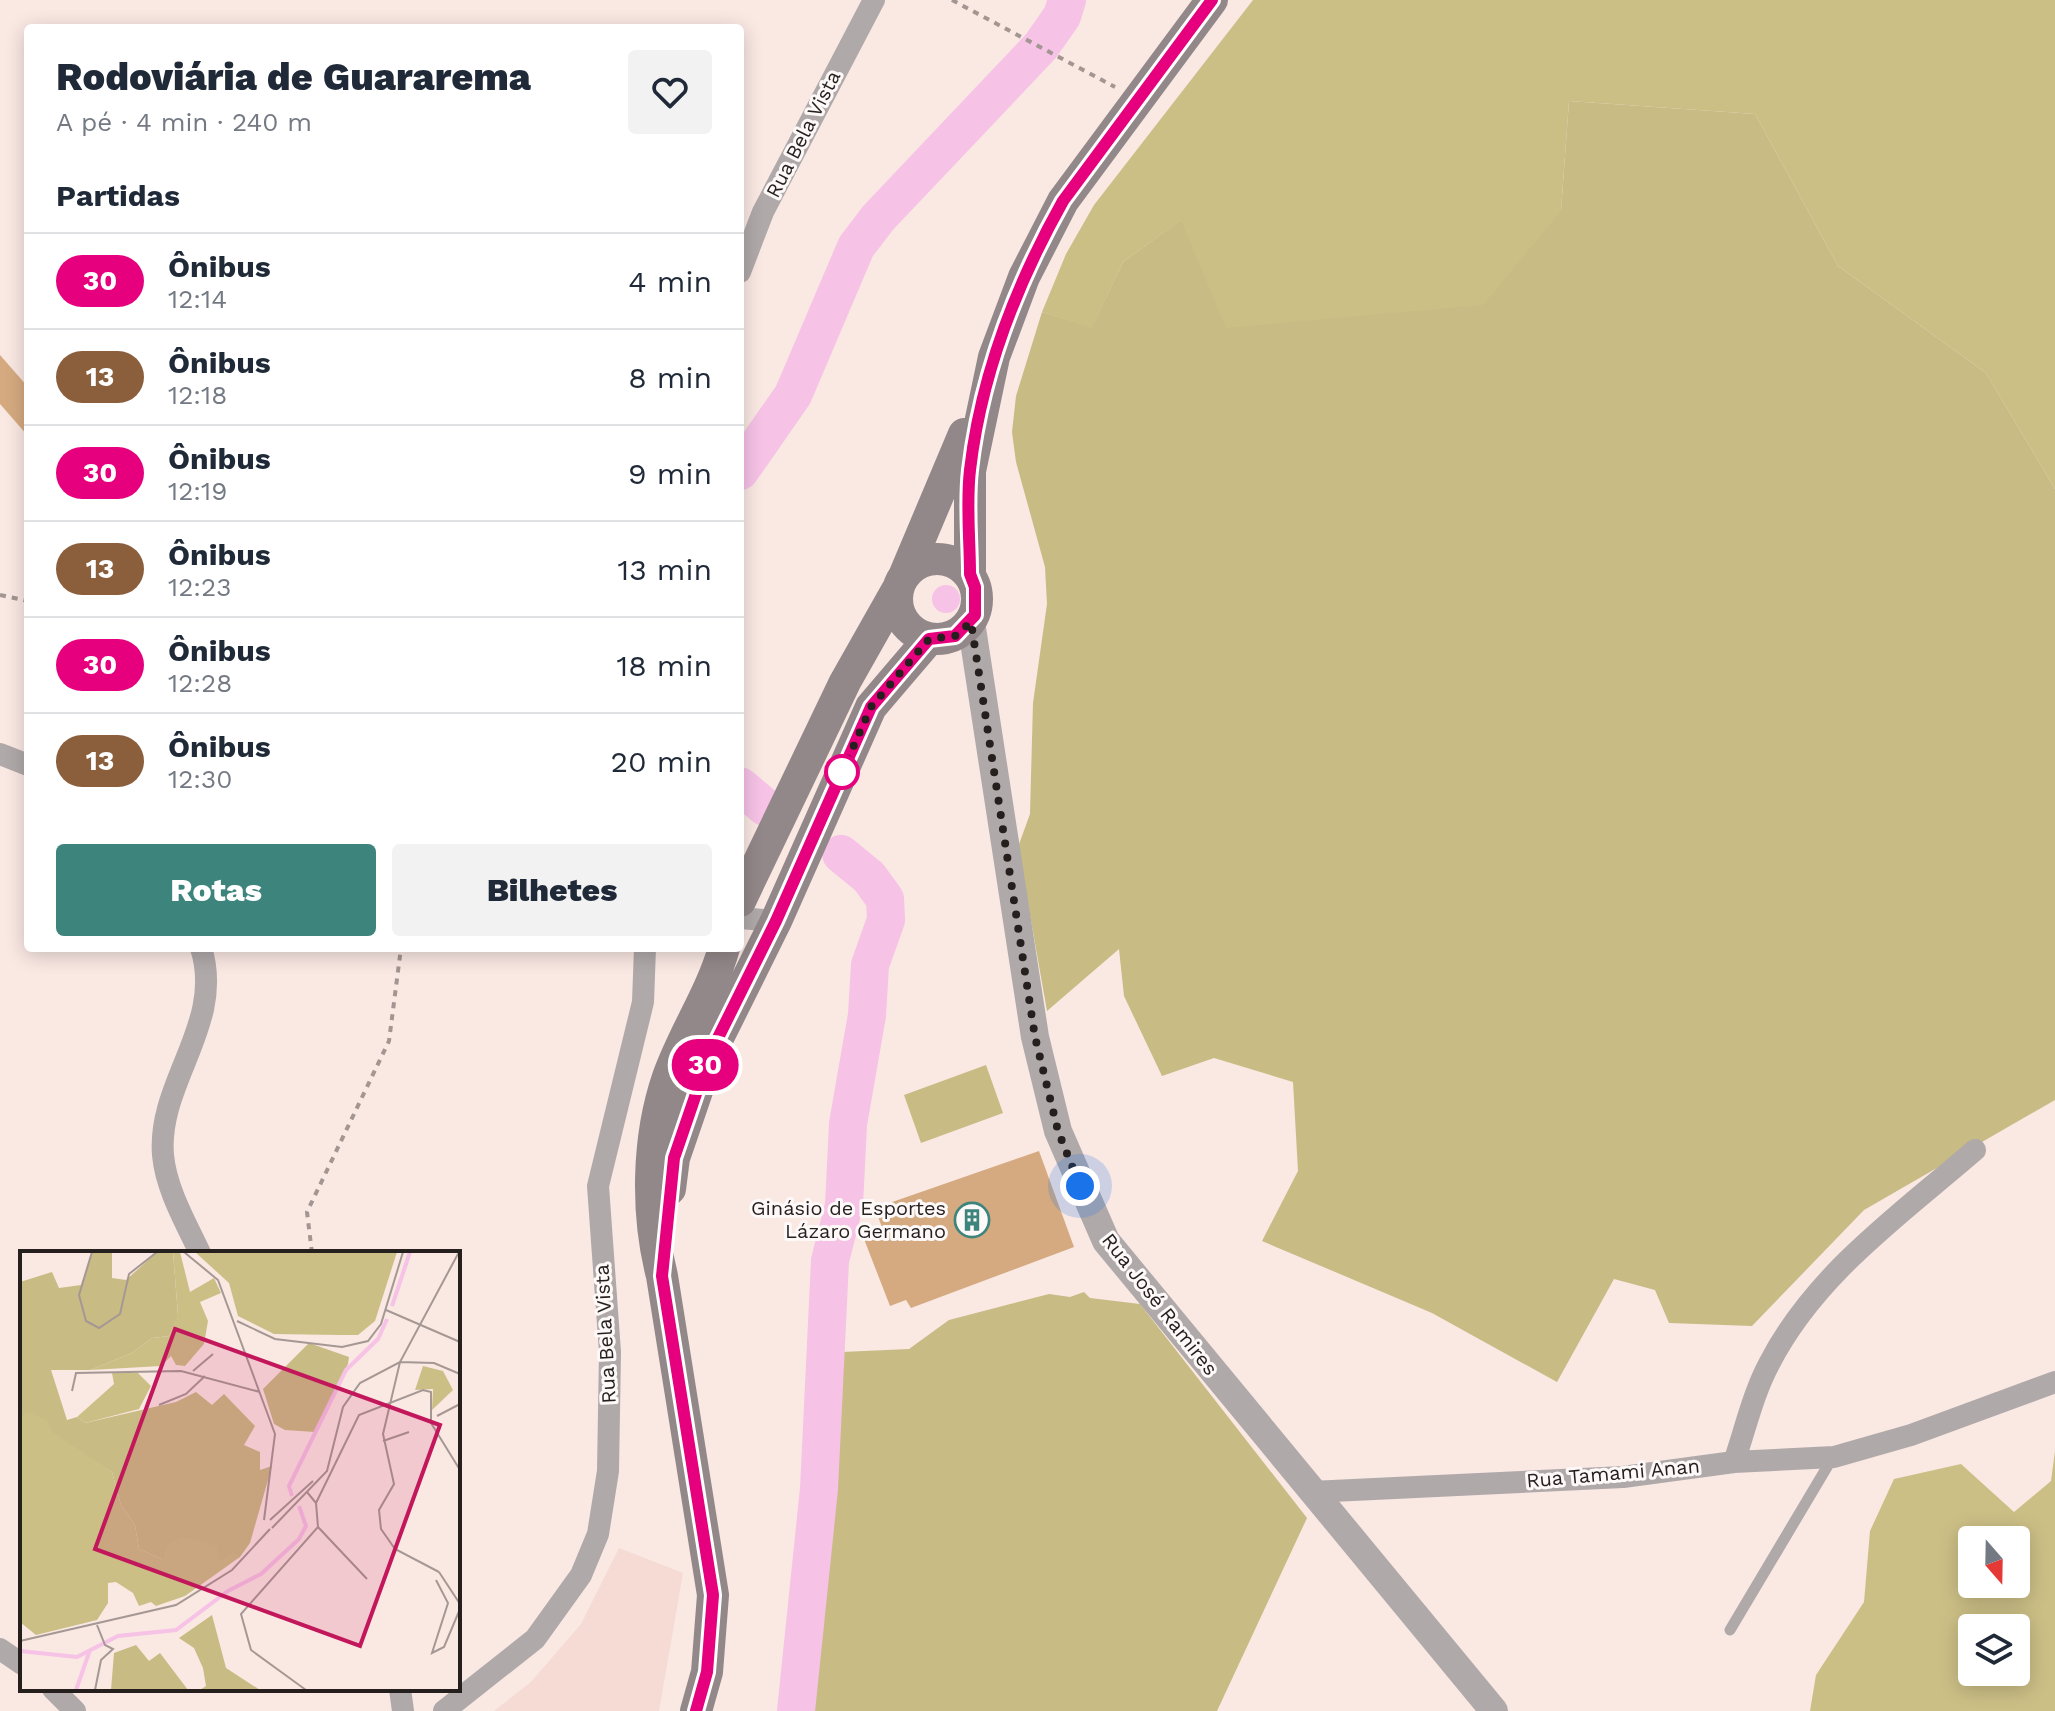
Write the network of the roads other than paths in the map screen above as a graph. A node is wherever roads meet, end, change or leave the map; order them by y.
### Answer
1 (874, 0) edge
2 (1212, 0) edge
3 (744, 262) edge
4 (991, 372) junction
5 (970, 574) junction
6 (901, 582) junction
7 (971, 622) junction
8 (929, 639) junction
9 (0, 754) edge
10 (24, 763) edge
11 (744, 885) edge
12 (744, 918) edge
13 (776, 921) junction
14 (202, 952) edge
15 (645, 952) edge
16 (707, 952) edge
17 (723, 952) edge
18 (714, 981) junction
19 (1975, 1150) dead end
20 (199, 1251) edge
21 (662, 1276) junction
22 (2055, 1382) edge
23 (1834, 1457) junction
24 (1734, 1462) junction
25 (1311, 1492) junction
26 (1730, 1630) dead end
27 (0, 1649) edge
28 (20, 1663) edge
29 (55, 1691) edge
30 (400, 1691) edge
31 (75, 1711) edge
32 (403, 1711) edge
33 (444, 1711) edge
34 (696, 1711) edge
35 (1494, 1711) edge

1 - 3 street, Rua Bela Vista
2 - 4 main road
4 - 5 main road
4 - 6 main road
5 - 6 main road
5 - 7 main road
6 - 8 main road
6 - 11 main road
7 - 8 main road
7 - 25 street, Rua José Ramires
8 - 13 main road
9 - 10 street
12 - 13 street
13 - 21 main road
14 - 20 street
15 - 33 street, Rua Bela Vista
16 - 18 main road
17 - 18 main road
18 - 21 main road
19 - 24 street
21 - 34 main road
22 - 23 street, Rua Tamami Anan
23 - 24 street, Rua Tamami Anan
23 - 26 lane
24 - 25 street, Rua Tamami Anan
25 - 35 street, Rua José Ramires
27 - 28 street
29 - 31 street
30 - 32 street

